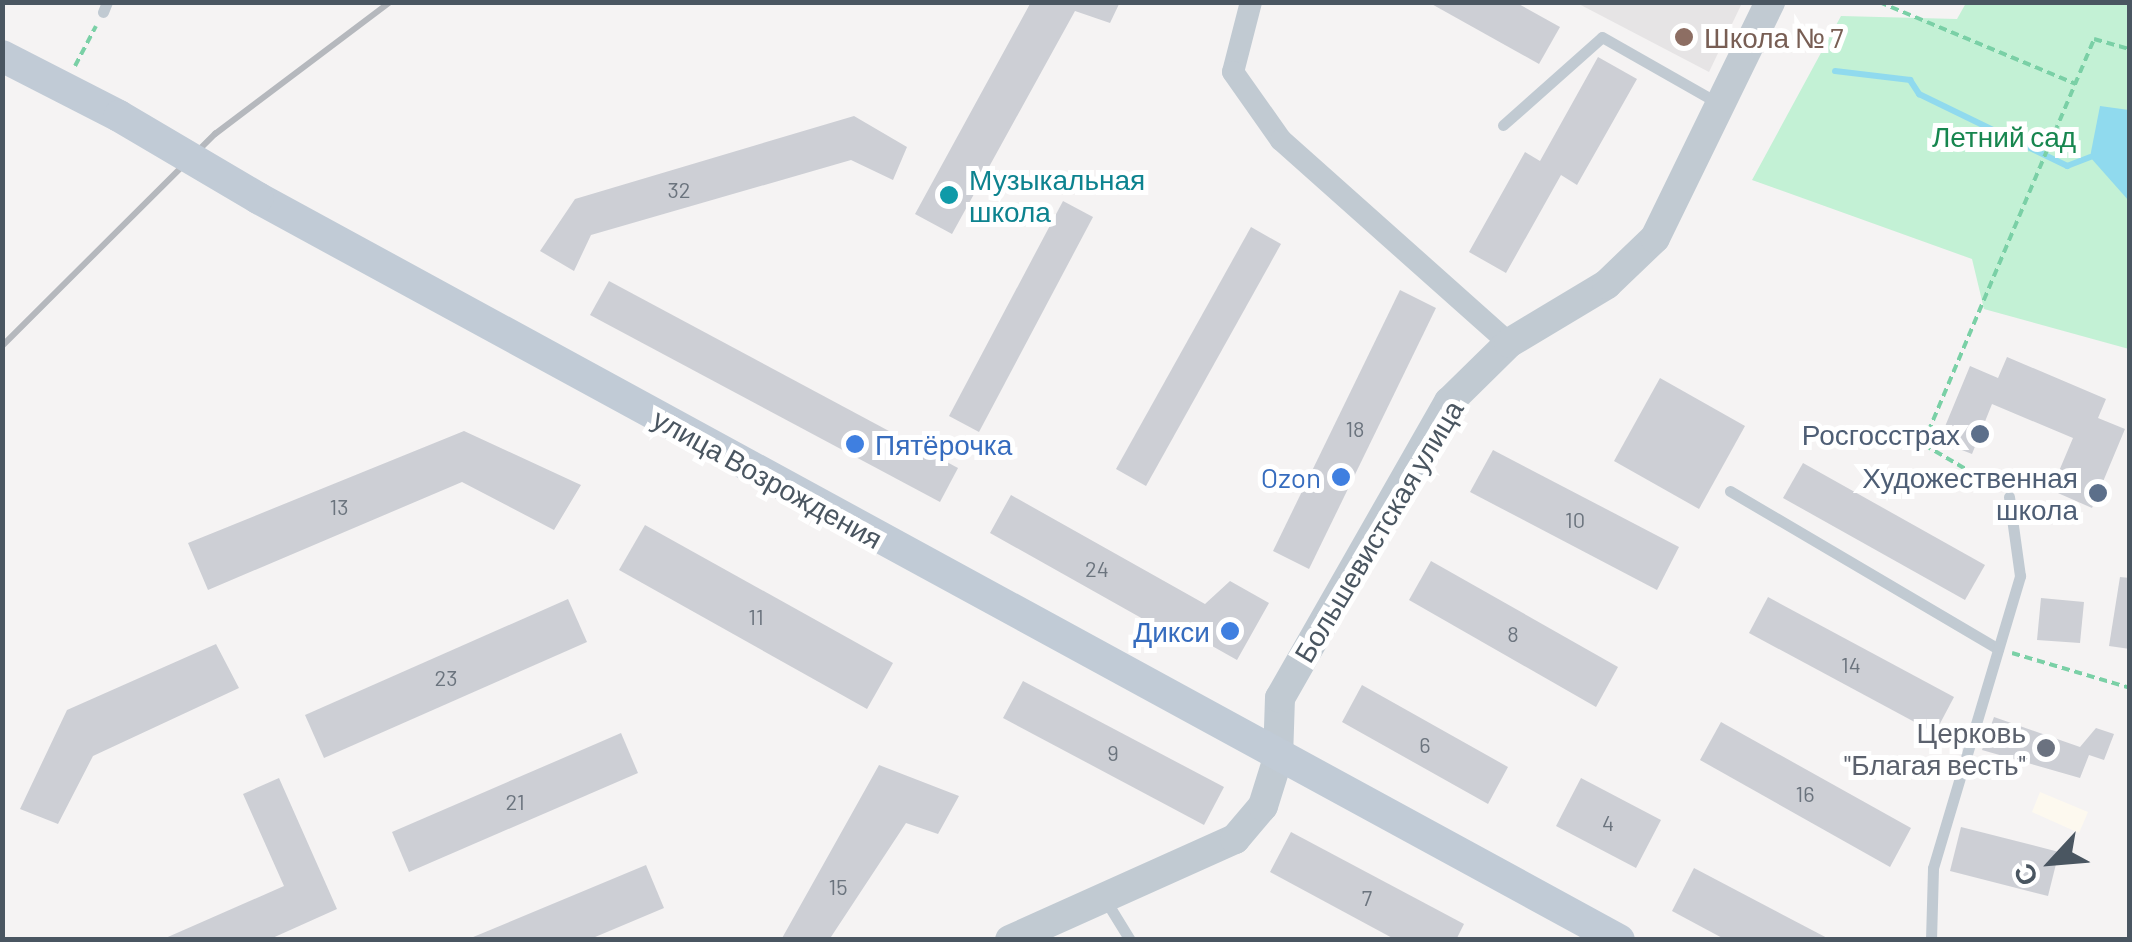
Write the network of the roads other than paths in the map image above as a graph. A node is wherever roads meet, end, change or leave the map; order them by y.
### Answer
1 (1251, 2) edge
2 (1770, 2) edge
3 (2, 56) edge
4 (1720, 105) junction
5 (1503, 125) dead end
6 (1509, 342) junction
7 (1730, 491) dead end
8 (2009, 497) road end
9 (1998, 649) junction
10 (1278, 758) junction
11 (1104, 898) junction
12 (1010, 940) edge
13 (1130, 940) edge
14 (1619, 940) edge
15 (1931, 940) edge

1 - 6 street
2 - 4 street, Большевистская улица
3 - 10 main road, улица Возрождения, bridge
4 - 5 lane
4 - 6 street, Большевистская улица
6 - 10 street, Большевистская улица
7 - 9 lane
8 - 9 lane
9 - 15 lane
10 - 11 street
10 - 14 main road, улица Возрождения
11 - 12 street
11 - 13 lane

